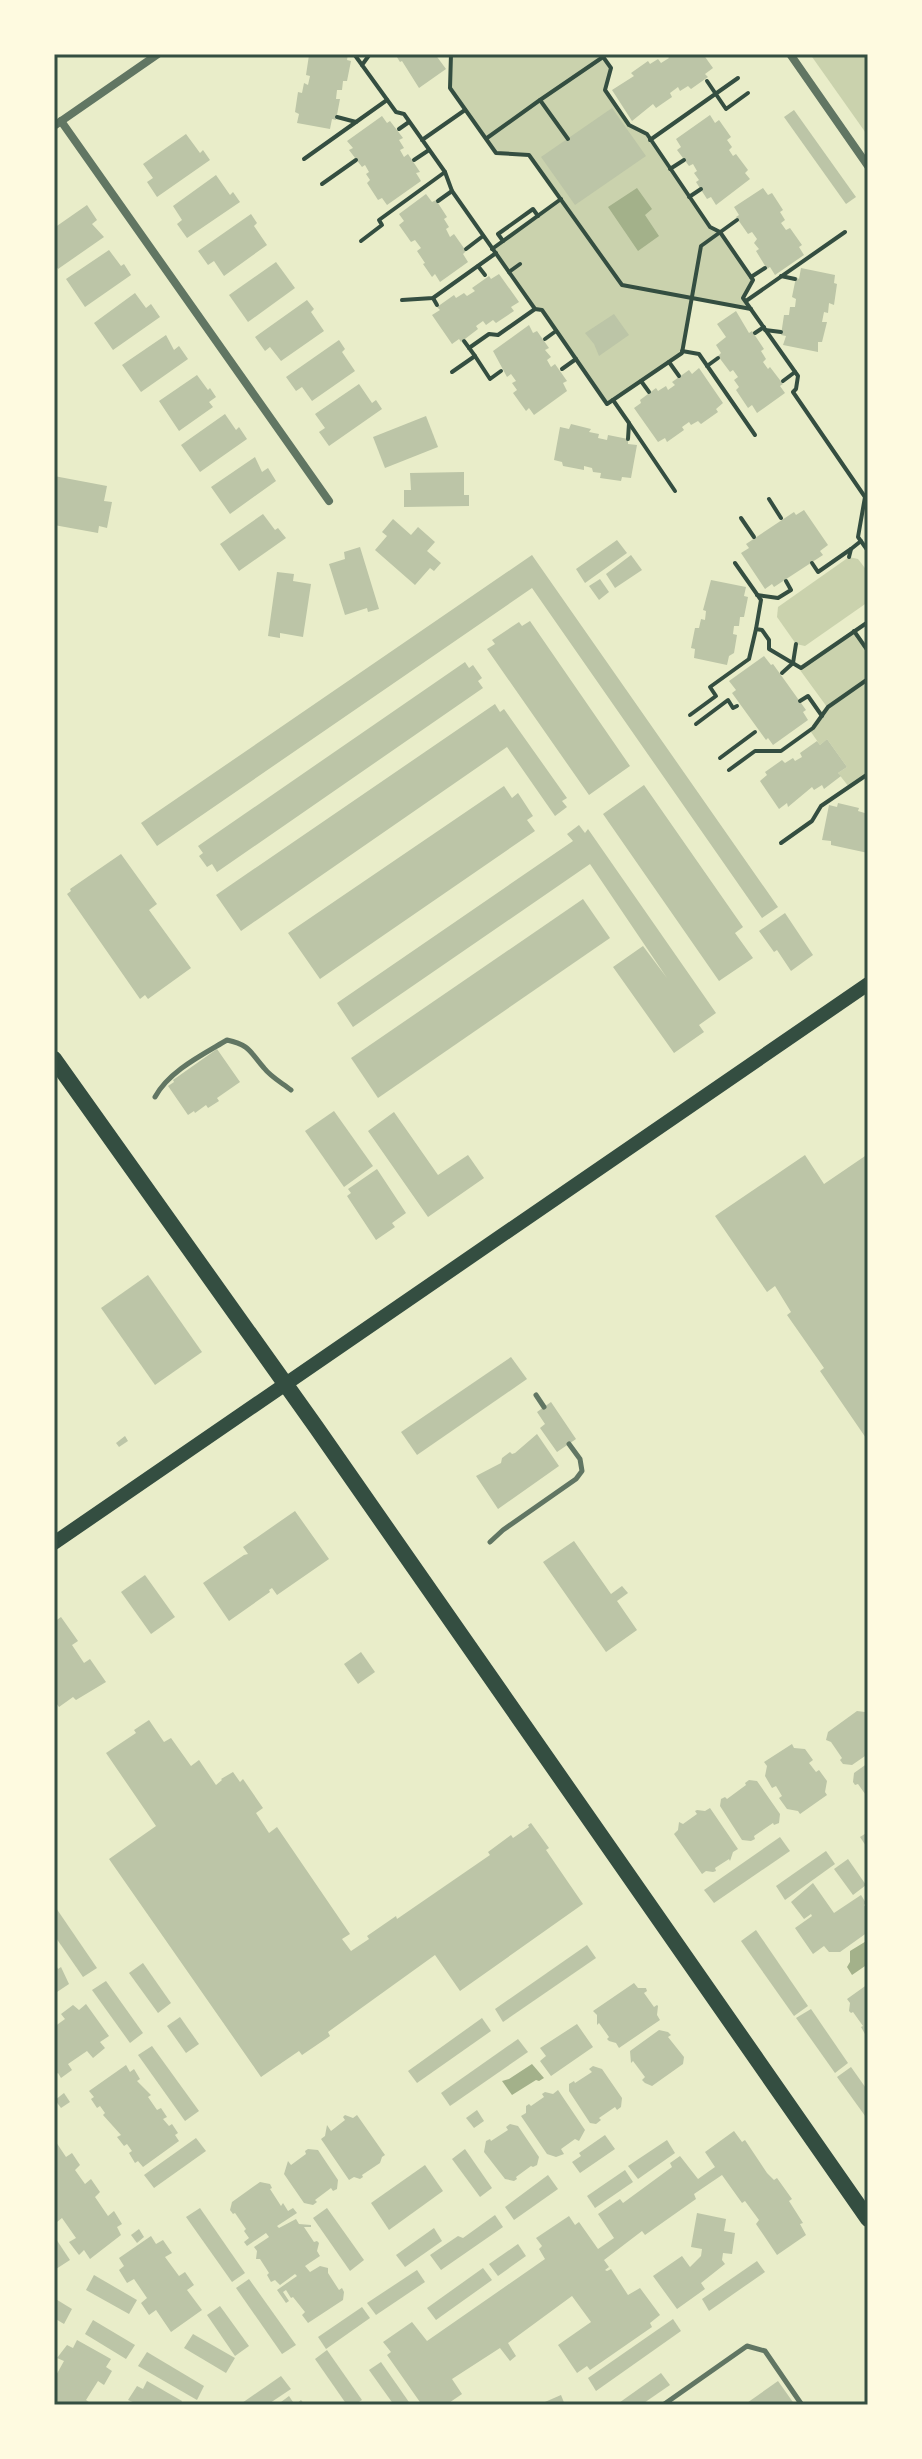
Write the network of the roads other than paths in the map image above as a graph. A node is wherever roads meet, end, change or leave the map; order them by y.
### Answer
1 (158, 54) edge
2 (790, 54) edge
3 (58, 123) edge
4 (868, 166) edge
5 (329, 501) dead end
6 (868, 984) edge
7 (54, 1059) edge
8 (291, 1090) dead end
9 (155, 1097) dead end
10 (286, 1385) junction
11 (536, 1395) dead end
12 (544, 1407) dead end
13 (569, 1444) dead end
14 (490, 1542) dead end
15 (54, 1543) edge
16 (868, 2219) edge
17 (663, 2405) edge
18 (802, 2405) edge

1 - 3 street
2 - 4 street
3 - 5 street
6 - 10 main road
7 - 10 main road
8 - 9 lane
10 - 15 main road
10 - 16 main road
11 - 12 lane
13 - 14 lane
17 - 18 lane

